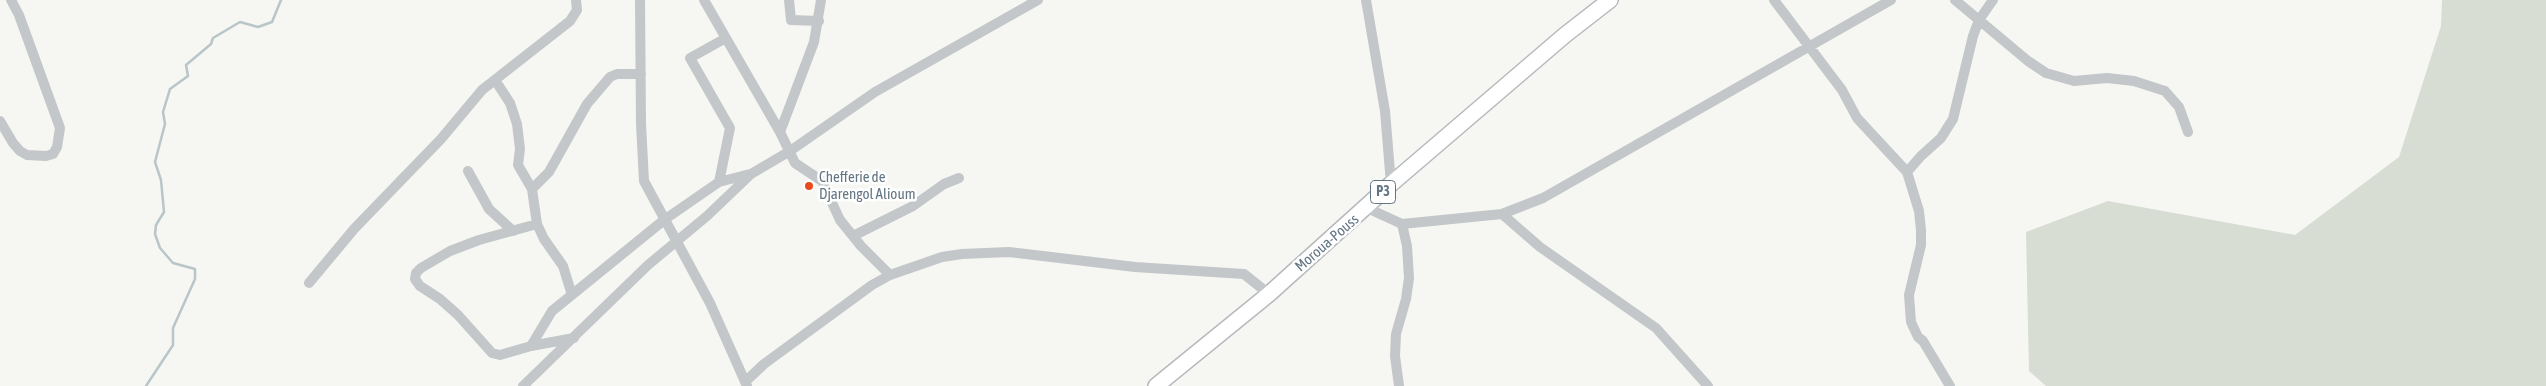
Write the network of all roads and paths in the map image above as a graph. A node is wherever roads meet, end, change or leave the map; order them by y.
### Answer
1 (11, 0) edge
2 (576, 0) edge
3 (640, 0) edge
4 (704, 0) edge
5 (789, 0) edge
6 (820, 0) edge
7 (1038, 0) edge
8 (1366, 0) edge
9 (1610, 0) edge
10 (1774, 0) edge
11 (1890, 0) edge
12 (1955, 0) edge
13 (1993, 0) edge
14 (1979, 20) junction
15 (819, 21) junction
16 (726, 38) junction
17 (1810, 46) junction
18 (642, 74) junction
19 (495, 80) junction
20 (0, 121) edge
21 (780, 132) junction
22 (2188, 132) dead end
23 (790, 151) junction
24 (468, 171) dead end
25 (1907, 172) junction
26 (751, 174) junction
27 (959, 178) dead end
28 (719, 182) junction
29 (1391, 184) junction
30 (532, 189) junction
31 (1367, 208) junction
32 (1502, 214) junction
33 (664, 220) junction
34 (537, 224) junction
35 (1402, 224) junction
36 (513, 231) junction
37 (853, 236) junction
38 (678, 240) junction
39 (890, 275) junction
40 (309, 283) dead end
41 (1269, 294) junction
42 (572, 295) junction
43 (574, 338) junction
44 (531, 346) junction
45 (746, 384) edge
46 (523, 386) edge
47 (1156, 386) edge
48 (1399, 386) edge
49 (1708, 386) edge
50 (1950, 386) edge

1 - 20 street
2 - 19 street
3 - 18 street
4 - 16 street
5 - 15 street
6 - 15 street
7 - 23 street
8 - 29 street
9 - 29 main road, Moroua-Pouss / P3
10 - 17 street
11 - 17 street
12 - 14 street
13 - 14 street
14 - 22 street
14 - 25 street
15 - 21 street
16 - 21 street
16 - 28 street
17 - 25 street
17 - 32 street
18 - 30 street
18 - 33 street
19 - 30 street
19 - 40 street
21 - 23 street
23 - 26 street
23 - 37 street
24 - 36 street
25 - 50 street
26 - 28 street
26 - 38 street
27 - 37 street
28 - 33 street
29 - 31 main road, Moroua-Pouss / P3
30 - 34 street
31 - 35 street
31 - 41 main road, Moroua-Pouss / P3
32 - 35 street
32 - 49 street
33 - 38 street
33 - 42 street
34 - 36 street
34 - 42 street
35 - 48 street
36 - 44 street
37 - 39 street
38 - 43 street
38 - 45 street
39 - 41 street
39 - 45 street
41 - 47 main road, Moroua-Pouss / P3
42 - 44 street
43 - 44 street
43 - 46 street

